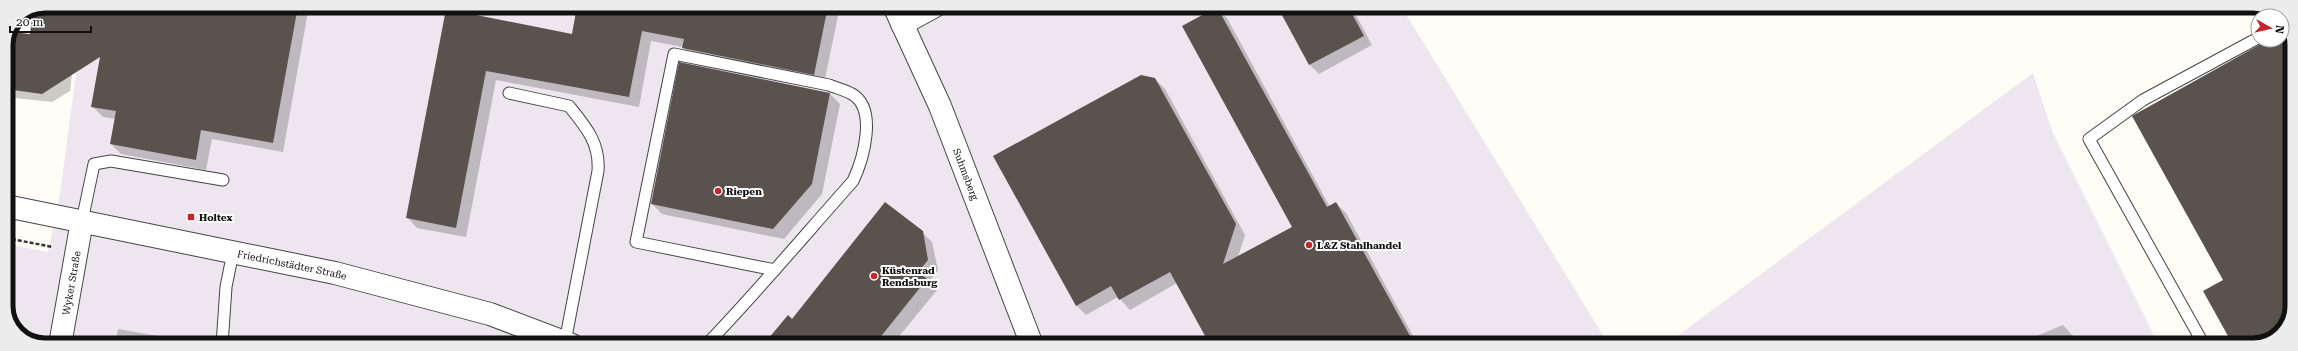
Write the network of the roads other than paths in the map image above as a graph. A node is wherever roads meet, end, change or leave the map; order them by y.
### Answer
1 (898, 15) edge
2 (2250, 42) edge
3 (509, 93) dead end
4 (222, 180) dead end
5 (13, 207) edge
6 (82, 221) junction
7 (233, 252) junction
8 (775, 270) junction
9 (61, 338) edge
10 (222, 338) edge
11 (555, 338) edge
12 (569, 338) edge
13 (712, 338) edge
14 (1029, 338) edge
15 (2200, 338) edge

1 - 14 street, Suhmsberg
2 - 15 lane
3 - 12 lane
4 - 6 lane
5 - 6 street, Friedrichstädter Straße
6 - 7 street, Friedrichstädter Straße
6 - 9 street, Wyker Straße
7 - 10 lane
7 - 11 street, Friedrichstädter Straße
8 - 8 lane
8 - 13 lane

